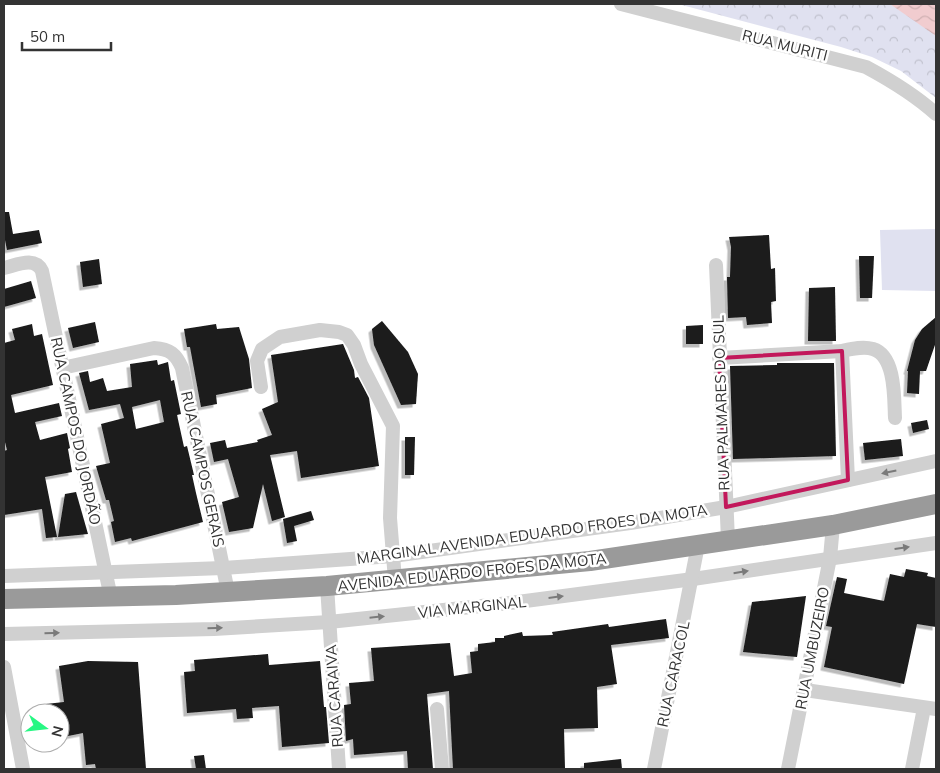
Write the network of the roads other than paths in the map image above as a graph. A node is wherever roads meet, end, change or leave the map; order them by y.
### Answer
1 (621, 4) edge
2 (936, 114) edge
3 (716, 266) dead end
4 (4, 268) edge
5 (842, 351) junction
6 (719, 358) junction
7 (62, 368) junction
8 (261, 387) dead end
9 (895, 418) dead end
10 (936, 461) edge
11 (848, 480) junction
12 (936, 504) edge
13 (726, 507) junction
14 (833, 525) junction
15 (728, 540) junction
16 (936, 544) edge
17 (698, 545) junction
18 (393, 556) junction
19 (830, 558) junction
20 (223, 568) junction
21 (106, 573) junction
22 (4, 576) edge
23 (693, 579) junction
24 (395, 580) junction
25 (327, 586) junction
26 (228, 592) junction
27 (112, 598) junction
28 (4, 600) edge
29 (329, 622) junction
30 (4, 634) edge
31 (4, 667) edge
32 (804, 690) junction
33 (437, 708) dead end
34 (930, 709) edge
35 (23, 769) edge
36 (339, 769) edge
37 (442, 769) edge
38 (654, 769) edge
39 (788, 769) edge
40 (912, 769) edge

1 - 2 street, RUA MURITI
3 - 6 street, RUA PALMARES DO SUL
4 - 7 street, RUA CAMPOS DO JORDÃO
5 - 6 street
5 - 9 street
5 - 11 street
6 - 13 street, RUA PALMARES DO SUL
7 - 20 street, RUA CAMPOS GERAIS
7 - 21 street, RUA CAMPOS DO JORDÃO
8 - 18 street
10 -> 11 street, MARGINAL AVENIDA EDUARDO FROES DA MOTA
11 - 13 street, MARGINAL AVENIDA EDUARDO FROES DA MOTA
12 - 14 highway, AVENIDA EDUARDO FROES DA MOTA
13 - 15 street, RUA PALMARES DO SUL
13 - 18 street, MARGINAL AVENIDA EDUARDO FROES DA MOTA
14 - 15 highway, AVENIDA EDUARDO FROES DA MOTA
14 - 19 street, RUA UMBUZEIRO
15 - 17 highway, AVENIDA EDUARDO FROES DA MOTA
19 -> 16 street, VIA MARGINAL
17 - 23 street, RUA CARACOL
17 - 24 highway, AVENIDA EDUARDO FROES DA MOTA
18 - 20 street, MARGINAL AVENIDA EDUARDO FROES DA MOTA
18 - 24 street
23 -> 19 street, VIA MARGINAL
19 - 32 street, RUA UMBUZEIRO
20 - 21 street, MARGINAL AVENIDA EDUARDO FROES DA MOTA
20 - 26 street, RUA CAMPOS GERAIS
21 - 22 street, MARGINAL AVENIDA EDUARDO FROES DA MOTA
21 - 27 street, RUA CAMPOS DO JORDÃO
29 -> 23 street, VIA MARGINAL
23 - 38 street, RUA CARACOL
24 - 25 highway, AVENIDA EDUARDO FROES DA MOTA
25 - 26 highway, AVENIDA EDUARDO FROES DA MOTA
25 - 29 street, RUA CARAIVA
26 - 27 highway, AVENIDA EDUARDO FROES DA MOTA
27 - 28 highway, AVENIDA EDUARDO FROES DA MOTA
30 -> 29 street, VIA MARGINAL
29 - 36 street, RUA CARAIVA
31 - 35 street
32 - 34 street
32 - 39 street, RUA UMBUZEIRO
33 - 37 street
34 - 40 street

